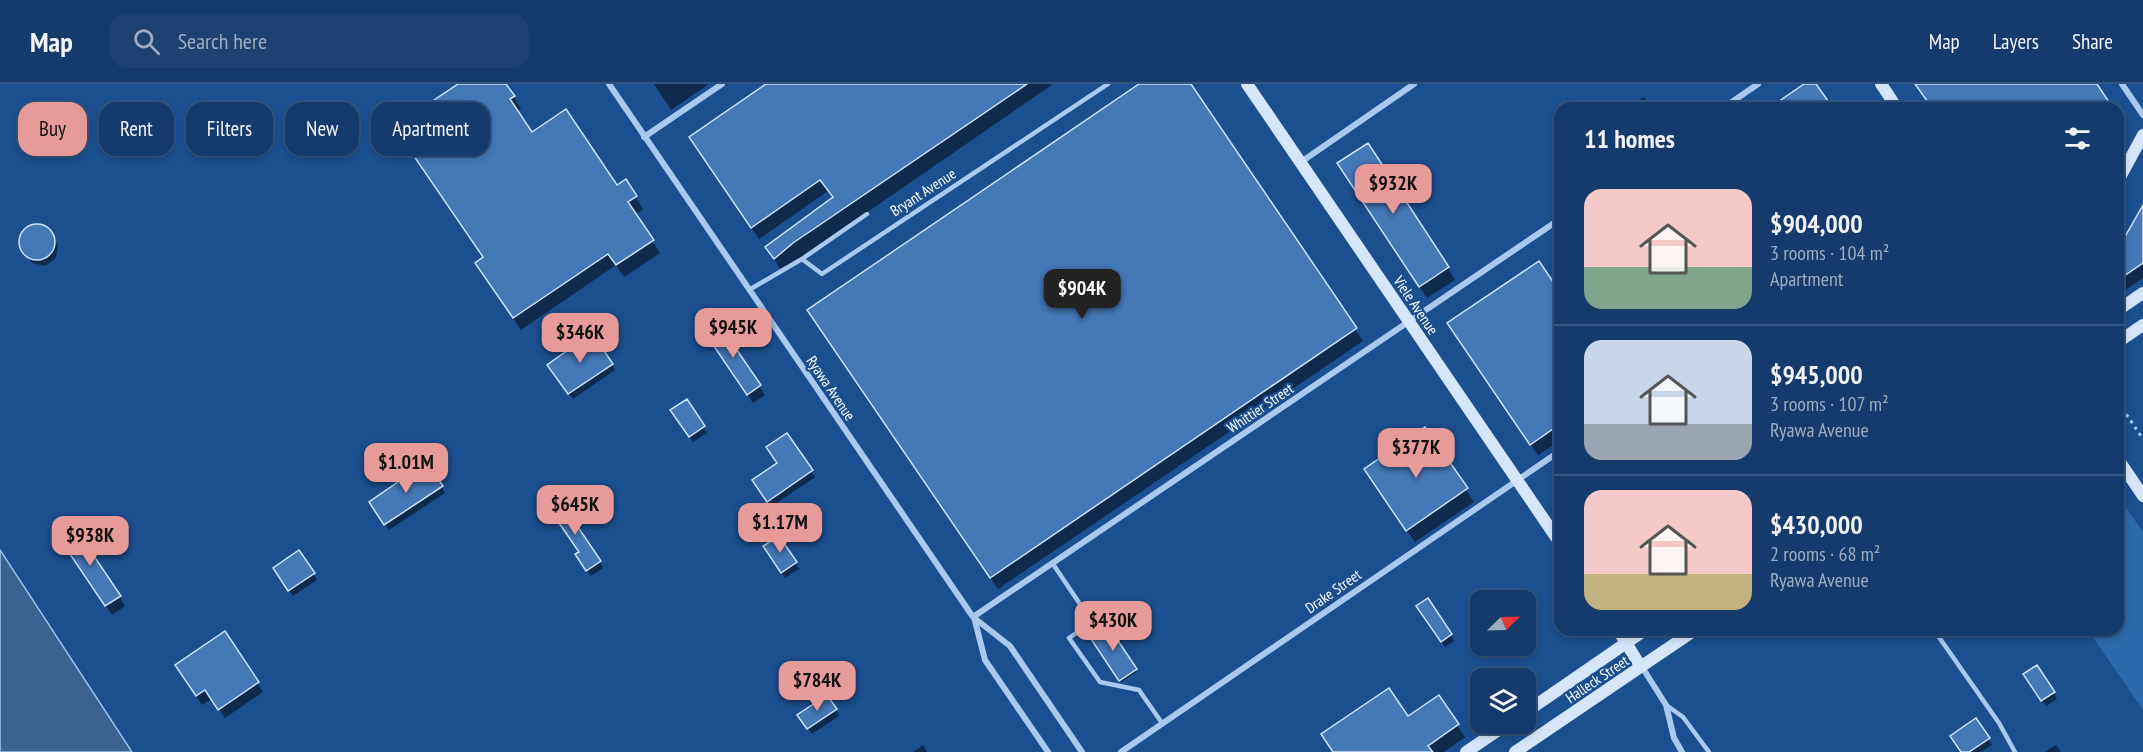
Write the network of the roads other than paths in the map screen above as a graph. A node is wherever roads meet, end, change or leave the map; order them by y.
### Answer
1 (609, 84) edge
2 (722, 84) edge
3 (1108, 84) edge
4 (1247, 84) edge
5 (1414, 84) edge
6 (1758, 84) edge
7 (1881, 84) edge
8 (2122, 84) edge
9 (1732, 102) edge
10 (1893, 102) edge
11 (2143, 115) edge
12 (2143, 135) edge
13 (644, 137) junction
14 (1300, 163) junction
15 (2124, 169) edge
16 (867, 214) dead end
17 (1554, 223) edge
18 (802, 259) junction
19 (749, 290) junction
20 (2143, 292) edge
21 (2124, 306) edge
22 (1409, 321) junction
23 (2143, 325) edge
24 (2124, 338) edge
25 (1554, 455) edge
26 (2124, 468) edge
27 (1517, 480) junction
28 (2143, 496) edge
29 (1554, 534) edge
30 (1053, 564) junction
31 (973, 617) junction
32 (1622, 636) edge
33 (1636, 636) edge
34 (1686, 636) edge
35 (1938, 636) edge
36 (1626, 643) junction
37 (1641, 667) junction
38 (1536, 705) edge
39 (1666, 705) junction
40 (1162, 723) junction
41 (1493, 734) edge
42 (1048, 752) edge
43 (1082, 752) edge
44 (1121, 752) edge
45 (1466, 752) edge
46 (1515, 752) edge
47 (1682, 752) edge
48 (1709, 752) edge
49 (2015, 752) edge

1 - 13 street, Ryawa Avenue
2 - 13 street
3 - 18 lane, Bryant Avenue
4 - 14 main road, Viele Avenue
5 - 14 street
6 - 9 street
7 - 10 main road
8 - 11 street
12 - 15 main road
13 - 19 street, Ryawa Avenue
14 - 22 main road, Viele Avenue
16 - 18 lane
17 - 22 street, Whittier Street
18 - 19 lane
19 - 31 street, Ryawa Avenue
20 - 21 main road
22 - 27 main road, Viele Avenue
22 - 30 street, Whittier Street
23 - 24 main road
25 - 27 street, Drake Street
26 - 28 main road
27 - 29 main road, Viele Avenue
27 - 40 street, Drake Street
30 - 31 street, Whittier Street
30 - 40 lane
31 - 42 street, Ryawa Avenue
31 - 43 street, Ryawa Avenue
32 - 36 main road
33 - 36 main road, Halleck Street
34 - 37 main road, Halleck Street
35 - 49 lane
36 - 37 main road
36 - 38 main road, Halleck Street
37 - 39 street
37 - 46 main road, Halleck Street
39 - 47 street
39 - 48 lane
40 - 44 street, Drake Street
41 - 45 main road

